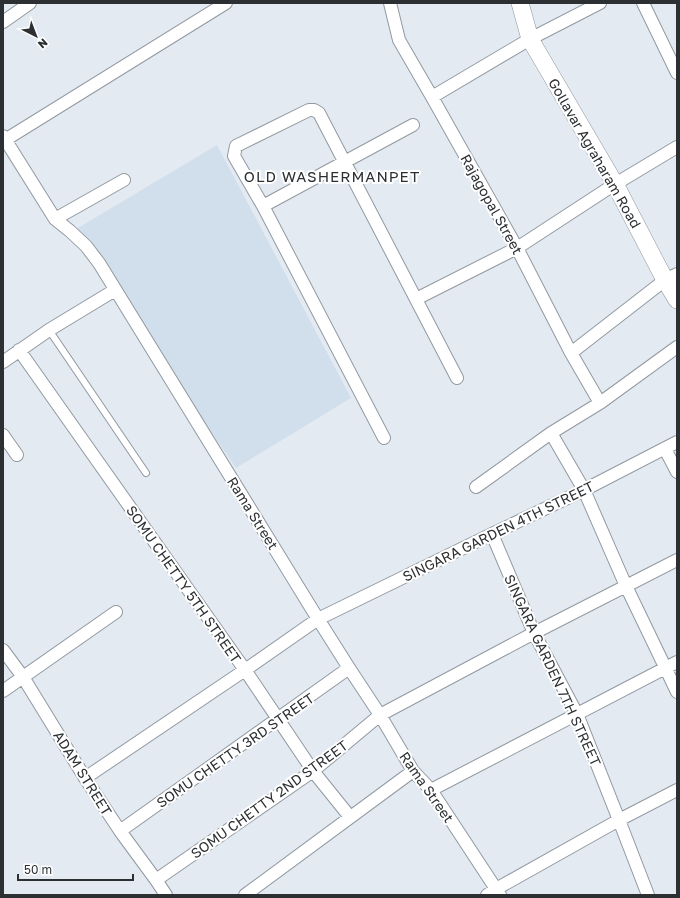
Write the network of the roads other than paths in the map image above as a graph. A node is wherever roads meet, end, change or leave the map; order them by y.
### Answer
1 (30, 3) edge
2 (226, 3) edge
3 (390, 3) edge
4 (520, 3) edge
5 (600, 3) edge
6 (643, 3) edge
7 (3, 22) edge
8 (530, 39) junction
9 (677, 73) edge
10 (432, 97) junction
11 (413, 125) dead end
12 (4, 138) edge
13 (677, 147) edge
14 (345, 162) junction
15 (124, 180) dead end
16 (615, 184) junction
17 (263, 206) junction
18 (55, 218) junction
19 (517, 248) junction
20 (671, 277) edge
21 (115, 290) junction
22 (416, 299) junction
23 (677, 300) edge
24 (49, 330) junction
25 (677, 347) edge
26 (19, 350) junction
27 (571, 354) junction
28 (3, 362) edge
29 (457, 378) dead end
30 (600, 403) junction
31 (551, 432) junction
32 (3, 435) edge
33 (384, 438) dead end
34 (677, 442) edge
35 (665, 449) junction
36 (17, 455) dead end
37 (146, 472) dead end
38 (677, 472) edge
39 (476, 486) dead end
40 (584, 490) junction
41 (492, 534) junction
42 (677, 560) edge
43 (626, 586) junction
44 (116, 612) dead end
45 (318, 619) junction
46 (534, 633) junction
47 (3, 650) edge
48 (677, 662) edge
49 (349, 668) junction
50 (665, 668) junction
51 (245, 670) junction
52 (23, 678) junction
53 (3, 691) edge
54 (677, 692) edge
55 (576, 714) junction
56 (380, 715) junction
57 (278, 718) junction
58 (313, 771) junction
59 (413, 771) junction
60 (85, 778) junction
61 (431, 790) junction
62 (677, 790) edge
63 (350, 817) junction
64 (619, 820) junction
65 (120, 831) junction
66 (156, 880) junction
67 (494, 893) edge
68 (166, 895) edge
69 (245, 895) edge
70 (648, 895) edge

1 - 7 street
2 - 12 street
3 - 10 street, Rajagopal Street
4 - 8 street, Gollavar Agraharam Road
5 - 8 street
6 - 9 street
8 - 10 street
8 - 16 street, Gollavar Agraharam Road
10 - 19 street, Rajagopal Street
11 - 14 street
12 - 18 street, Rama Street
13 - 16 street
14 - 17 street
14 - 17 street
14 - 22 street
15 - 18 street
16 - 19 street
16 - 20 street, Gollavar Agraharam Road
17 - 33 street
18 - 21 street, Rama Street
19 - 22 street
19 - 27 street, Rajagopal Street
20 - 23 street, Gollavar Agraharam Road
20 - 27 street
21 - 24 street
21 - 45 street, Rama Street
22 - 29 street
24 - 26 street
24 - 37 lane
25 - 30 street
26 - 28 street
26 - 51 street, SOMU CHETTY 5TH STREET
27 - 30 street, Rajagopal Street
30 - 31 street
31 - 39 street
31 - 40 street
32 - 36 street
34 - 35 street, SINGARA GARDEN 4TH STREET
35 - 38 street
35 - 40 street, SINGARA GARDEN 4TH STREET
40 - 41 street, SINGARA GARDEN 4TH STREET
40 - 43 street
41 - 45 street, SINGARA GARDEN 4TH STREET
41 - 46 street, SINGARA GARDEN 7TH STREET
42 - 43 street, SOMU CHETTY 2ND STREET
43 - 46 street, SOMU CHETTY 2ND STREET
43 - 50 street
44 - 52 street
45 - 49 street, Rama Street
45 - 51 street, SINGARA GARDEN 4TH STREET
46 - 55 street, SINGARA GARDEN 7TH STREET
46 - 56 street, SOMU CHETTY 2ND STREET
47 - 52 street, ADAM STREET
48 - 50 street
49 - 56 street, Rama Street
49 - 57 street, SOMU CHETTY 3RD STREET
50 - 54 street
50 - 55 street
51 - 57 street, SOMU CHETTY 5TH STREET
51 - 60 street, SINGARA GARDEN 4TH STREET
52 - 53 street
52 - 60 street, ADAM STREET
55 - 61 street
55 - 64 street, SINGARA GARDEN 7TH STREET
56 - 58 street, SOMU CHETTY 2ND STREET
56 - 59 street, Rama Street
57 - 58 street, SOMU CHETTY 5TH STREET
57 - 65 street, SOMU CHETTY 3RD STREET
58 - 63 street, SOMU CHETTY 5TH STREET
58 - 66 street, SOMU CHETTY 2ND STREET
59 - 61 street, Rama Street
59 - 63 street
60 - 65 street, ADAM STREET
61 - 67 street, Rama Street
62 - 64 street
63 - 69 street
64 - 67 street
64 - 70 street, SINGARA GARDEN 7TH STREET
65 - 66 street, ADAM STREET
66 - 68 street, ADAM STREET

